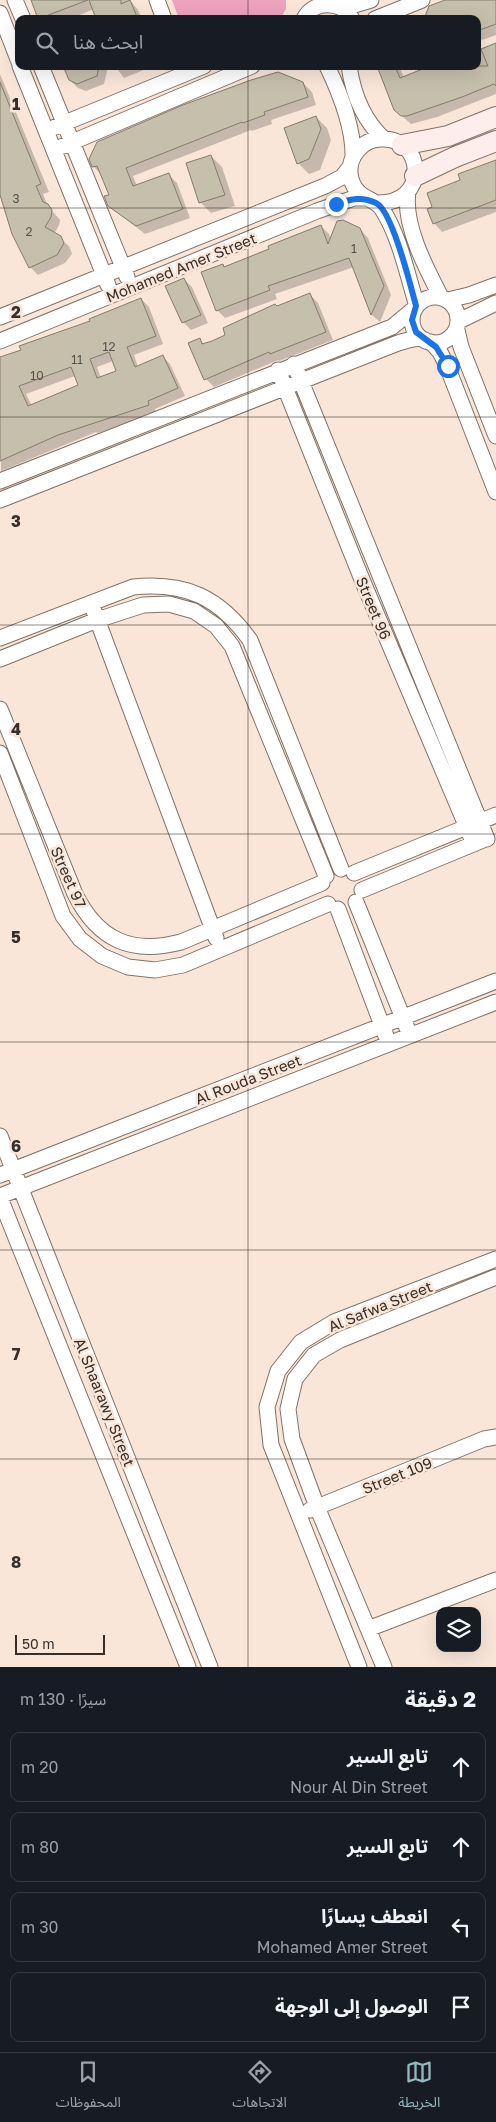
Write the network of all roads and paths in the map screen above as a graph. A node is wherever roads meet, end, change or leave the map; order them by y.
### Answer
1 (15, 0) edge
2 (157, 0) edge
3 (371, 0) edge
4 (422, 0) edge
5 (335, 2) edge
6 (305, 11) edge
7 (0, 13) edge
8 (21, 15) edge
9 (163, 15) edge
10 (350, 15) edge
11 (384, 15) edge
12 (15, 52) edge
13 (22, 70) edge
14 (43, 70) edge
15 (183, 70) edge
16 (243, 70) edge
17 (328, 70) edge
18 (350, 70) edge
19 (191, 93) junction
20 (496, 117) edge
21 (63, 124) junction
22 (45, 131) junction
23 (496, 141) edge
24 (393, 142) junction
25 (71, 143) junction
26 (53, 150) junction
27 (352, 162) junction
28 (412, 184) junction
29 (370, 200) junction
30 (124, 268) junction
31 (104, 276) junction
32 (496, 285) edge
33 (132, 288) junction
34 (113, 295) junction
35 (444, 298) junction
36 (496, 303) edge
37 (416, 307) junction
38 (0, 317) edge
39 (458, 326) junction
40 (0, 341) edge
41 (428, 341) junction
42 (294, 364) junction
43 (278, 370) junction
44 (301, 381) junction
45 (284, 387) junction
46 (496, 436) edge
47 (0, 481) edge
48 (496, 492) edge
49 (0, 500) edge
50 (90, 602) junction
51 (97, 620) junction
52 (0, 638) edge
53 (0, 659) edge
54 (0, 710) edge
55 (0, 753) edge
56 (496, 815) edge
57 (473, 824) junction
58 (486, 839) edge
59 (347, 871) junction
60 (324, 880) junction
61 (359, 896) junction
62 (333, 906) junction
63 (213, 930) junction
64 (220, 949) junction
65 (496, 981) edge
66 (496, 1002) edge
67 (403, 1018) junction
68 (382, 1026) junction
69 (410, 1036) junction
70 (390, 1044) junction
71 (0, 1136) edge
72 (7, 1172) edge
73 (21, 1188) junction
74 (0, 1197) edge
75 (496, 1259) edge
76 (496, 1277) edge
77 (496, 1437) edge
78 (317, 1507) junction
79 (299, 1514) junction
80 (496, 1580) edge
81 (367, 1625) junction
82 (345, 1632) junction
83 (381, 1661) edge
84 (359, 1666) edge
85 (188, 1667) edge
86 (210, 1667) edge

1 - 8 street
2 - 9 street
3 - 5 street
4 - 11 street
5 - 6 street
5 - 10 street
7 - 12 street
13 - 22 street
14 - 21 street
15 - 19 street
15 - 21 street
16 - 19 street
17 - 27 street
18 - 24 street
19 - 25 street
20 - 24 street
21 - 22 street
21 - 25 street
22 - 26 street
23 - 28 street
24 - 27 street
24 - 28 street
25 - 26 street
25 - 30 street
26 - 31 street
27 - 29 street
27 - 30 street, Mohamed Amer Street
28 - 29 street
28 - 35 street
29 - 33 street, Mohamed Amer Street
29 - 37 street
30 - 31 street, Mohamed Amer Street
30 - 33 street
31 - 34 street
31 - 38 street, Mohamed Amer Street
32 - 35 street
33 - 34 street, Mohamed Amer Street
34 - 40 street, Mohamed Amer Street
35 - 37 street
35 - 39 street
36 - 39 street
37 - 41 street
37 - 42 street
39 - 41 street
39 - 46 street
41 - 44 street
41 - 48 street
42 - 43 street
42 - 44 street, Street 96
43 - 45 street, Street 96
43 - 47 street
44 - 45 street
44 - 57 street, Street 96
45 - 49 street
45 - 57 street, Street 96
50 - 51 street
50 - 52 street
50 - 59 street
51 - 53 street
51 - 60 street
51 - 63 street
54 - 63 street, Street 97
55 - 64 street, Street 97
56 - 57 street
57 - 58 street, Street 96
57 - 59 street
58 - 61 street
59 - 60 street
59 - 61 street
60 - 62 street
60 - 63 street, Street 97
61 - 62 street
61 - 67 street
62 - 64 street, Street 97
62 - 68 street
63 - 64 street
65 - 67 street, Al Rouda Street
66 - 69 street, Al Rouda Street
67 - 68 street, Al Rouda Street
67 - 69 street
68 - 70 street
68 - 72 street, Al Rouda Street
69 - 70 street, Al Rouda Street
70 - 73 street, Al Rouda Street
71 - 72 street, Al Shaarawy Street
72 - 73 street, Al Shaarawy Street
73 - 74 street, Al Rouda Street
73 - 86 street, Al Shaarawy Street
74 - 85 street, Al Shaarawy Street
75 - 79 street, Al Safwa Street
76 - 78 street, Al Safwa Street
77 - 78 street, Street 109
78 - 79 street, Street 109
78 - 81 street, Al Safwa Street
79 - 82 street, Al Safwa Street
80 - 81 street
81 - 82 street
81 - 83 street, Al Safwa Street
82 - 84 street, Al Safwa Street
83 - 84 street

